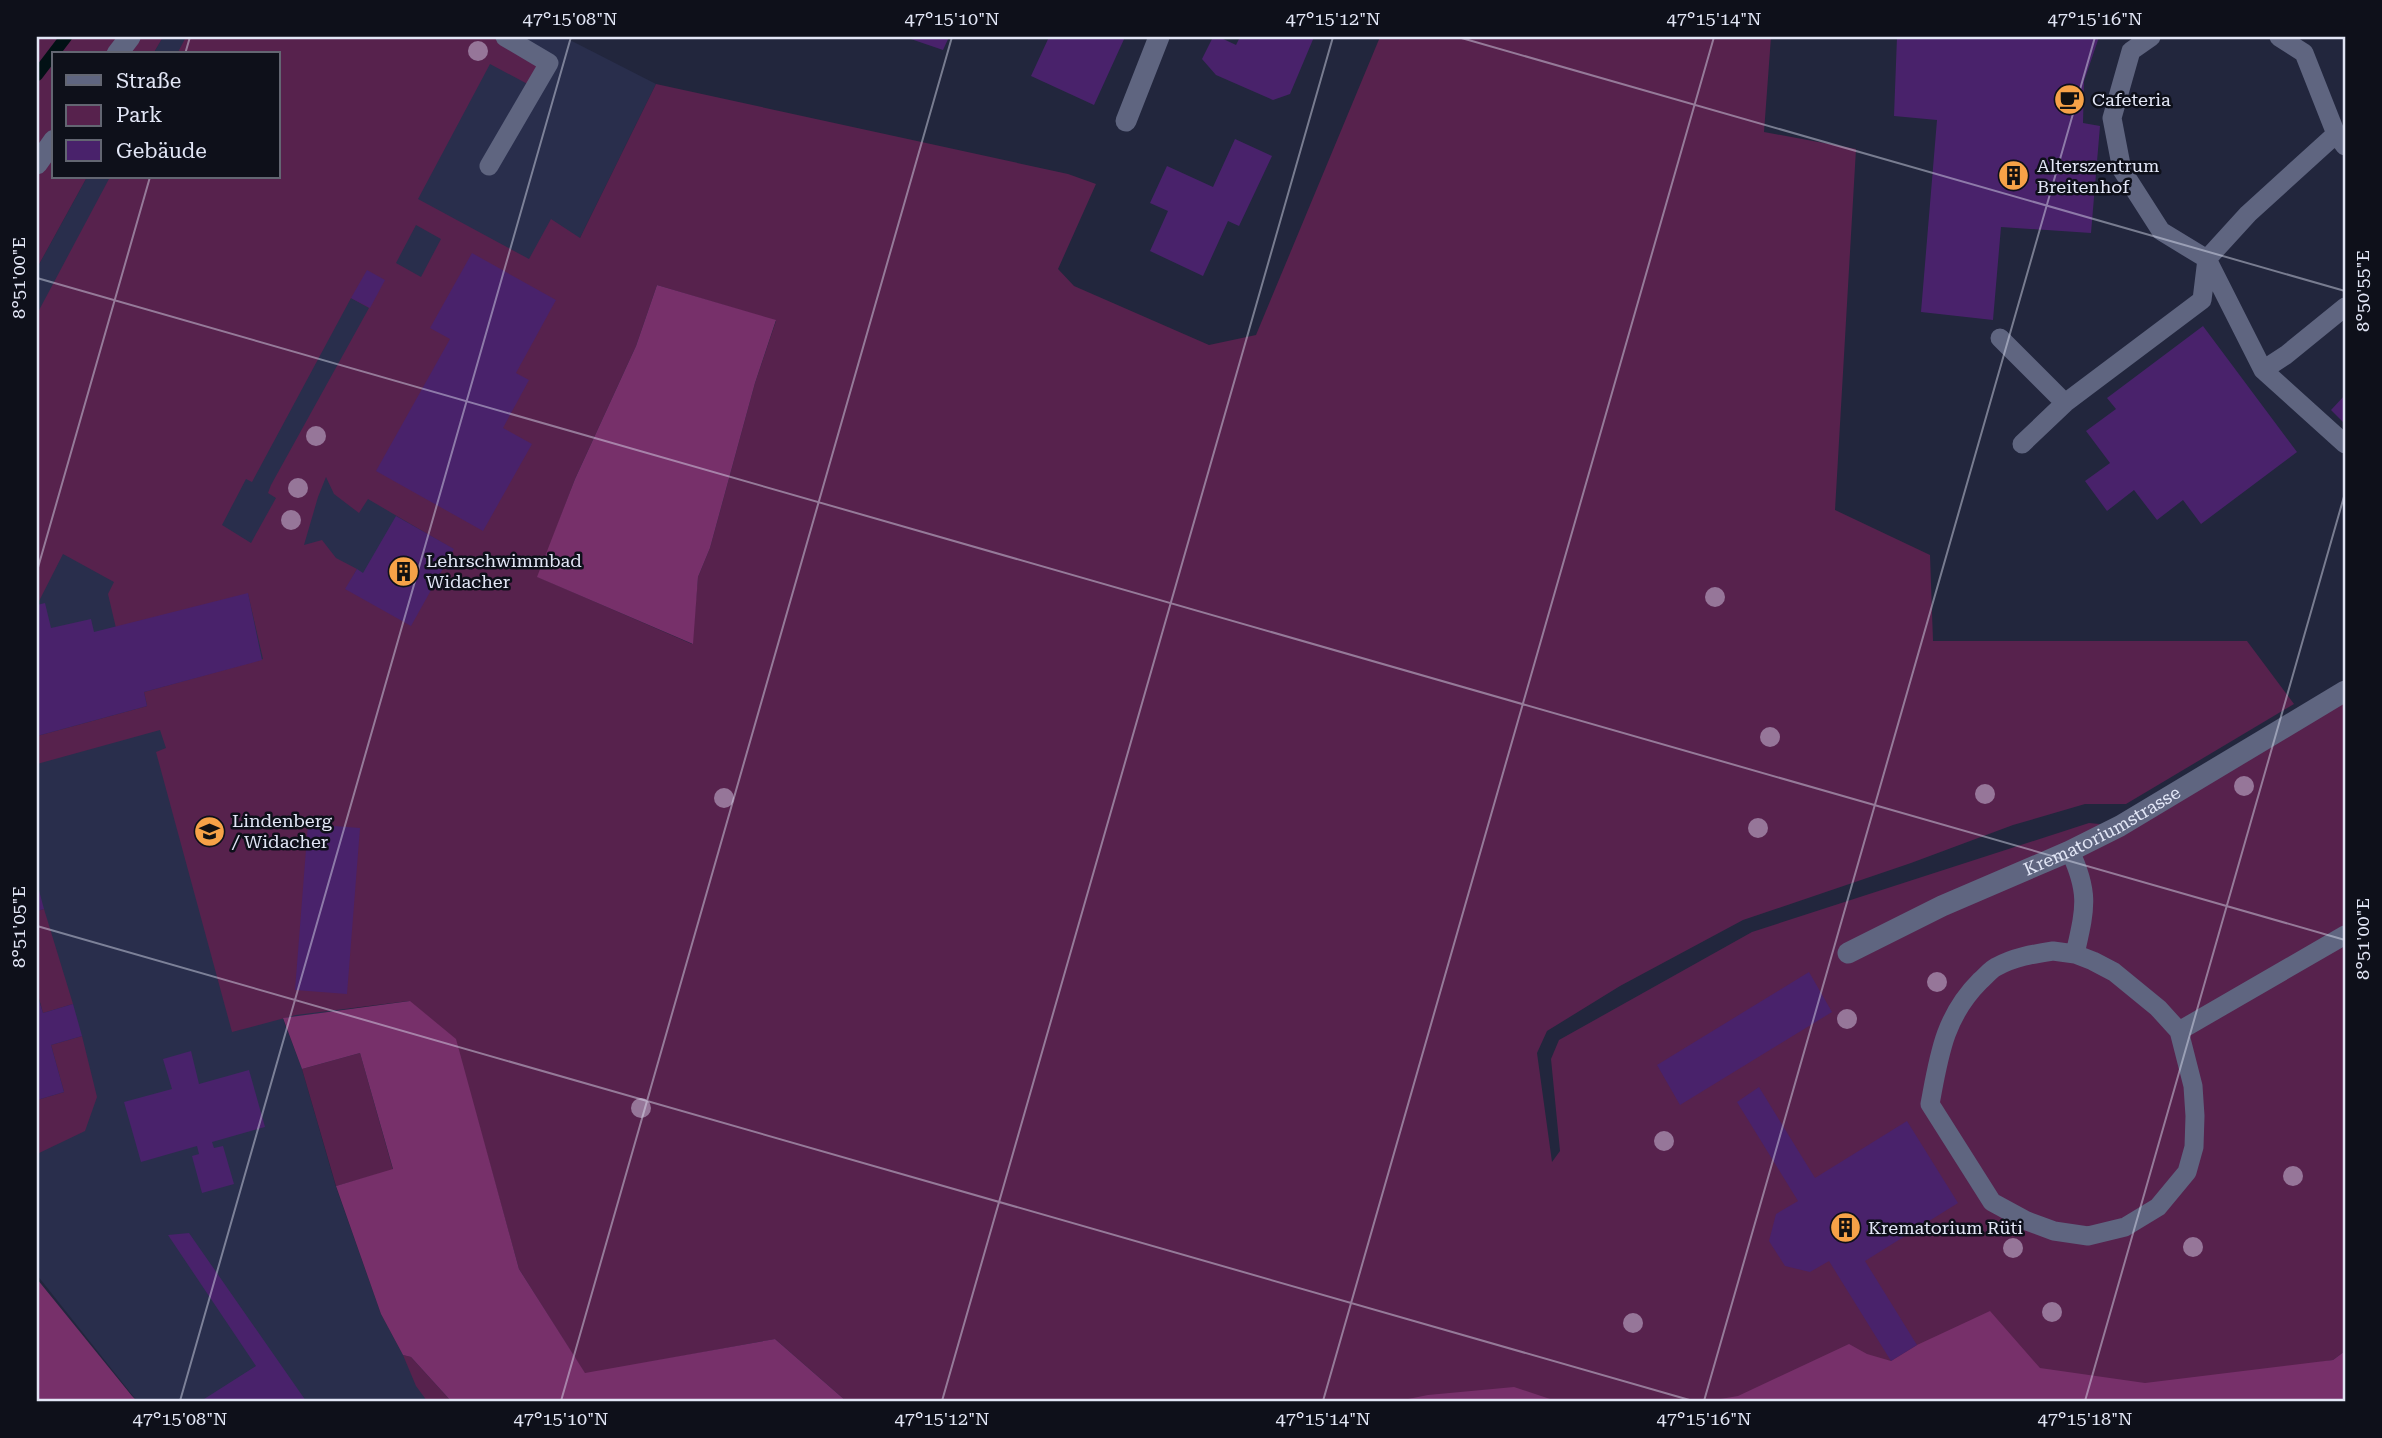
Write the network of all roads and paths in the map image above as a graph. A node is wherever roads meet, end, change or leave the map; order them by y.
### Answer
1 (130, 37) edge
2 (505, 37) edge
3 (1159, 37) edge
4 (2151, 37) edge
5 (2279, 37) edge
6 (119, 52) edge
7 (1126, 121) dead end
8 (2340, 140) edge
9 (52, 143) edge
10 (37, 164) edge
11 (489, 166) dead end
12 (2207, 259) junction
13 (2345, 307) edge
14 (2000, 338) dead end
15 (2263, 370) junction
16 (2065, 403) junction
17 (2345, 443) edge
18 (2022, 444) dead end
19 (2345, 691) edge
20 (2070, 852) junction
21 (2345, 936) edge
22 (1848, 953) dead end
23 (2075, 954) junction
24 (2179, 1031) junction

1 - 6 street
2 - 11 lane
3 - 7 street
4 - 12 lane
5 - 8 lane
8 - 12 lane
9 - 10 street
12 - 15 lane
12 - 16 lane
13 - 15 lane
14 - 16 lane
15 - 17 lane
16 - 18 lane
19 - 20 street, Krematoriumstrasse
20 - 22 street, Krematoriumstrasse
20 - 23 lane
21 - 24 lane
23 - 24 lane
23 - 24 lane

